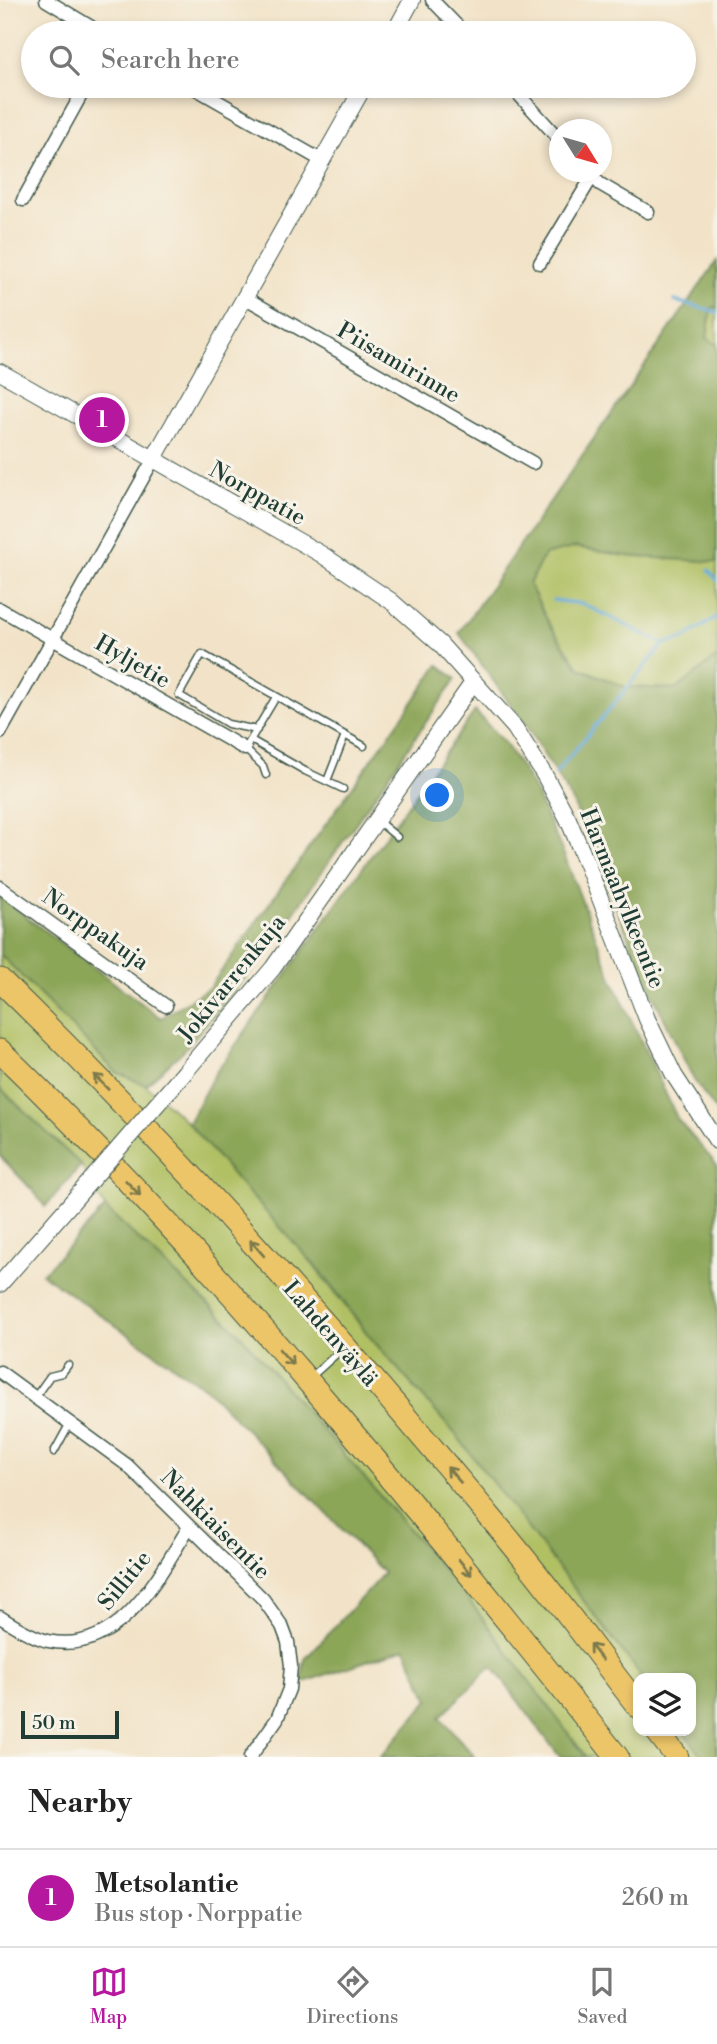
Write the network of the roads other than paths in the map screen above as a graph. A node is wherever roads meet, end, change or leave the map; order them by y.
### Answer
1 (46, 0) edge
2 (412, 0) edge
3 (432, 0) edge
4 (81, 21) edge
5 (401, 21) edge
6 (452, 21) edge
7 (79, 98) edge
8 (212, 98) edge
9 (357, 98) edge
10 (522, 98) edge
11 (549, 129) edge
12 (321, 160) junction
13 (586, 182) edge
14 (600, 182) edge
15 (23, 200) dead end
16 (648, 212) dead end
17 (540, 263) dead end
18 (244, 297) junction
19 (0, 372) edge
20 (153, 460) junction
21 (533, 463) dead end
22 (0, 609) edge
23 (53, 640) junction
24 (474, 681) junction
25 (276, 697) junction
26 (257, 730) junction
27 (0, 733) edge
28 (345, 735) junction
29 (248, 745) junction
30 (364, 746) dead end
31 (266, 775) dead end
32 (327, 781) junction
33 (343, 789) dead end
34 (377, 821) junction
35 (397, 837) dead end
36 (0, 887) edge
37 (0, 980) edge
38 (166, 1006) dead end
39 (0, 1051) edge
40 (717, 1141) edge
41 (0, 1284) edge
42 (344, 1348) junction
43 (68, 1365) dead end
44 (0, 1372) edge
45 (307, 1381) junction
46 (35, 1397) junction
47 (70, 1423) junction
48 (54, 1452) dead end
49 (188, 1527) junction
50 (0, 1617) edge
51 (633, 1700) edge
52 (661, 1736) edge
53 (250, 1757) edge
54 (617, 1757) edge
55 (677, 1757) edge

1 - 4 street
2 - 5 street
3 - 6 street
7 - 15 street
8 - 12 street
9 - 12 street
10 - 11 street
12 - 18 street
13 - 17 street
14 - 16 street
18 - 20 street
18 - 21 street, Piisamirinne
19 - 20 street, Norppatie
20 - 23 street
20 - 24 street, Norppatie
22 - 23 street, Hyljetie
23 - 27 street
23 - 29 street, Hyljetie
24 - 34 street, Jokivarrenkuja
24 - 40 street, Harmaahylkeentie
25 - 26 lane
25 - 26 lane
25 - 28 lane
26 - 29 lane
28 - 30 lane
28 - 32 lane
29 - 31 lane
29 - 32 lane
32 - 33 lane
34 - 35 lane
34 - 41 street, Jokivarrenkuja, bridge
36 - 38 street, Norppakuja
42 -> 37 highway, Lahdenväylä
39 -> 45 highway
42 - 45 lane
51 -> 42 highway, Lahdenväylä
43 - 46 lane
44 - 46 street, Nahkiaisentie
45 -> 54 highway
46 - 47 street, Nahkiaisentie
47 - 48 lane
47 - 49 street, Nahkiaisentie
49 - 50 street, Sillitie
49 - 53 street, Nahkiaisentie
52 - 55 highway

